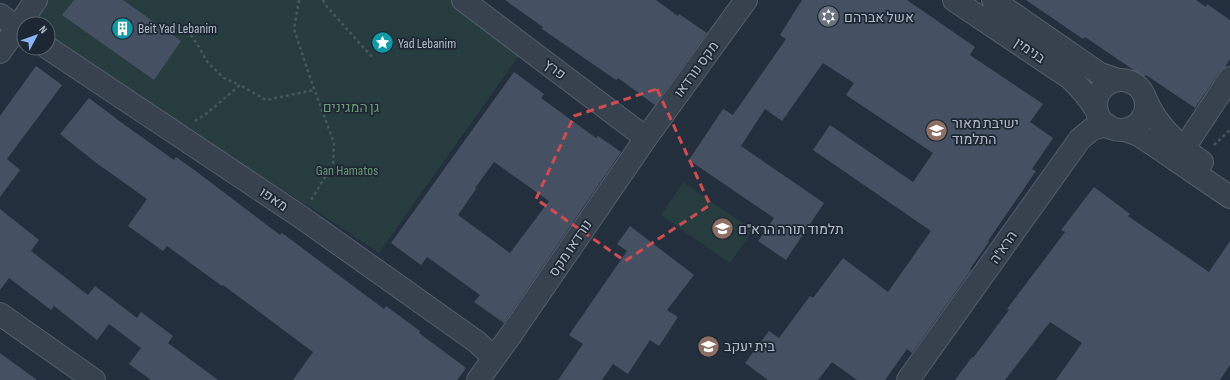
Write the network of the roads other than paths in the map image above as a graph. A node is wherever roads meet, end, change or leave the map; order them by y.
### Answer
1 (36, 0) edge
2 (463, 0) edge
3 (746, 0) edge
4 (954, 0) edge
5 (993, 0) edge
6 (14, 25) edge
7 (0, 52) edge
8 (56, 53) edge
9 (1230, 78) edge
10 (1118, 80) junction
11 (1146, 100) junction
12 (1109, 122) junction
13 (646, 138) junction
14 (1184, 148) junction
15 (1230, 180) edge
16 (1230, 197) edge
17 (0, 314) edge
18 (494, 358) junction
19 (94, 380) edge
20 (478, 380) edge
21 (908, 380) edge

1 - 6 street
2 - 13 street, פרץ
3 - 13 street, מקס נורדאו
4 - 12 street, בנימין
5 - 10 street, בנימין
6 - 7 street
8 - 18 street, מאפו
9 - 14 street
10 - 11 street
10 - 12 street
11 - 12 street
11 - 14 street
12 - 16 street
12 - 21 street, הרא"ה
13 - 18 street, נורדאו מקס
14 - 15 street
17 - 19 street
18 - 20 street

